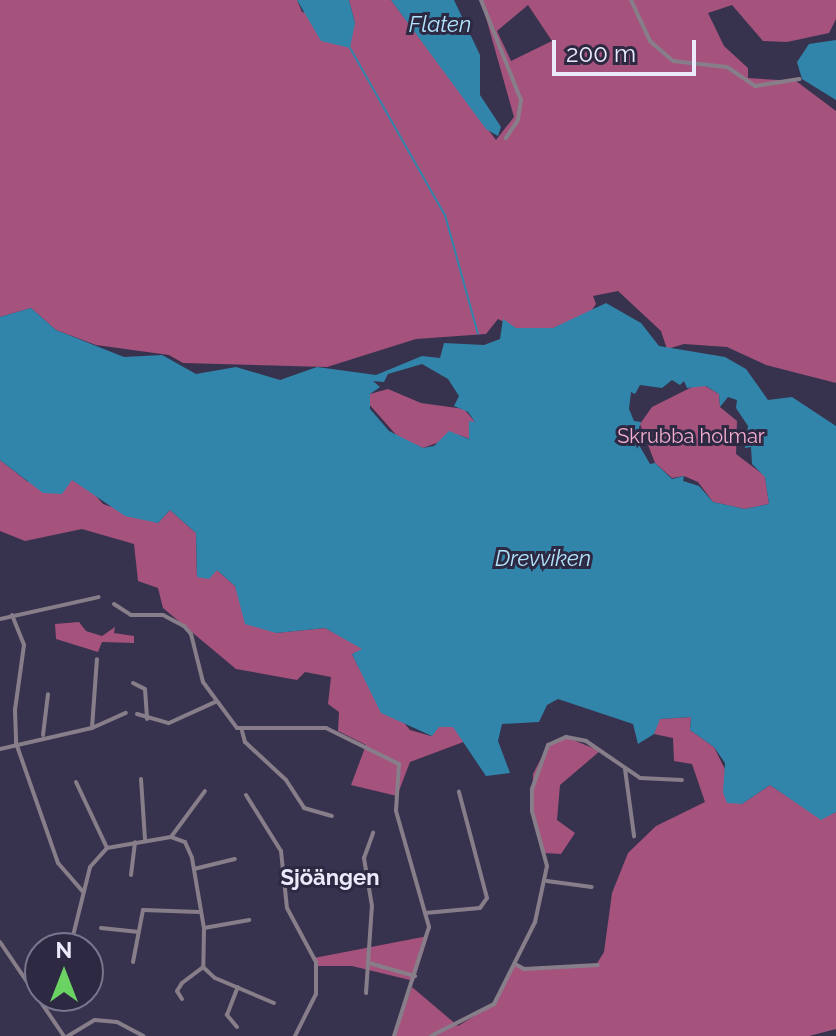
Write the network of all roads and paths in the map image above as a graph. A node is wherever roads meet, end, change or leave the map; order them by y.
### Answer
1 (481, 0) edge
2 (631, 0) edge
3 (799, 79) dead end
4 (506, 138) dead end
5 (99, 597) dead end
6 (114, 604) dead end
7 (12, 615) junction
8 (0, 619) edge
9 (97, 659) dead end
10 (133, 683) dead end
11 (48, 694) dead end
12 (215, 702) junction
13 (126, 713) dead end
14 (137, 714) dead end
15 (147, 719) junction
16 (92, 728) junction
17 (242, 731) junction
18 (43, 735) junction
19 (16, 743) junction
20 (0, 749) edge
21 (625, 769) junction
22 (141, 779) dead end
23 (682, 780) dead end
24 (76, 782) dead end
25 (205, 791) dead end
26 (459, 792) dead end
27 (246, 795) dead end
28 (332, 816) dead end
29 (373, 833) dead end
30 (634, 836) dead end
31 (171, 837) junction
32 (145, 839) junction
33 (135, 842) junction
34 (107, 848) junction
35 (235, 859) dead end
36 (194, 869) junction
37 (131, 875) dead end
38 (547, 881) junction
39 (592, 887) dead end
40 (83, 892) junction
41 (200, 913) junction
42 (425, 913) junction
43 (249, 920) dead end
44 (101, 928) dead end
45 (204, 928) junction
46 (74, 932) edge
47 (137, 932) junction
48 (0, 942) edge
49 (133, 962) dead end
50 (369, 963) junction
51 (515, 964) junction
52 (598, 965) dead end
53 (203, 967) junction
54 (24, 974) edge
55 (415, 976) junction
56 (238, 987) junction
57 (366, 993) dead end
58 (182, 999) dead end
59 (274, 1003) dead end
60 (51, 1012) edge
61 (237, 1027) dead end
62 (66, 1036) edge
63 (143, 1036) edge
64 (295, 1036) edge
65 (394, 1036) edge
66 (431, 1036) edge

1 - 4 street
2 - 3 street
5 - 7 street
6 - 12 street
7 - 8 street
7 - 19 street
9 - 16 street
10 - 15 street
11 - 18 street
12 - 15 street
12 - 17 street
13 - 16 street
14 - 15 street
16 - 18 street
17 - 28 street
17 - 42 street
18 - 19 street
19 - 20 street
19 - 40 street
21 - 23 street
21 - 30 street
21 - 38 street
22 - 32 street
24 - 34 street
25 - 31 street
26 - 42 street
27 - 64 street
29 - 50 street
31 - 32 street
31 - 36 street
32 - 33 street
33 - 34 street
33 - 37 street
34 - 40 street
35 - 36 street
36 - 41 street
38 - 39 street
38 - 51 street
40 - 46 street
41 - 45 street
41 - 47 street
42 - 55 street
43 - 45 street
44 - 47 street
45 - 53 street
47 - 49 street
48 - 54 street
50 - 55 street
50 - 57 street
51 - 52 street
51 - 66 street
53 - 56 street
53 - 58 street
55 - 65 street
56 - 59 street
56 - 61 street
60 - 62 street
62 - 63 street

